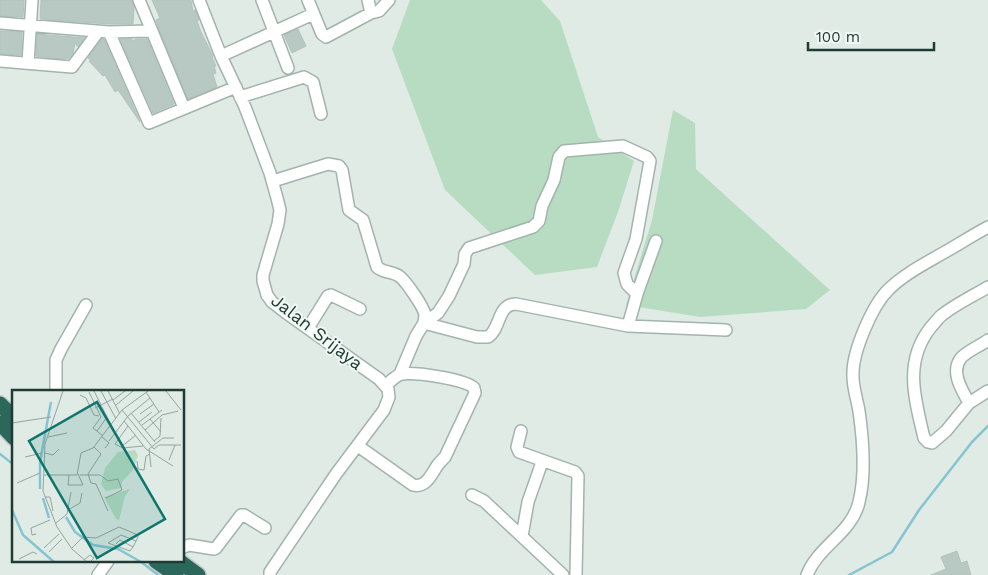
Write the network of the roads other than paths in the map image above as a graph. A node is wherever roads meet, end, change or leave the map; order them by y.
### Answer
1 (32, 0) edge
2 (138, 0) edge
3 (199, 0) edge
4 (262, 0) edge
5 (368, 0) edge
6 (389, 0) edge
7 (313, 5) edge
8 (370, 13) junction
9 (0, 23) edge
10 (30, 25) junction
11 (150, 31) junction
12 (104, 32) junction
13 (275, 32) junction
14 (221, 56) junction
15 (0, 61) edge
16 (28, 63) junction
17 (288, 68) dead end
18 (238, 92) junction
19 (184, 108) junction
20 (322, 114) dead end
21 (273, 181) junction
22 (988, 228) edge
23 (656, 241) dead end
24 (988, 287) edge
25 (637, 294) junction
26 (86, 305) dead end
27 (360, 310) dead end
28 (424, 323) junction
29 (628, 326) junction
30 (308, 328) junction
31 (726, 330) dead end
32 (988, 340) edge
33 (400, 374) junction
34 (386, 385) junction
35 (56, 390) edge
36 (988, 390) edge
37 (969, 402) junction
38 (0, 404) edge
39 (12, 416) edge
40 (0, 423) edge
41 (521, 431) dead end
42 (12, 436) edge
43 (358, 446) junction
44 (542, 462) junction
45 (472, 495) dead end
46 (265, 528) dead end
47 (522, 536) junction
48 (185, 547) edge
49 (108, 562) edge
50 (157, 562) edge
51 (180, 562) edge
52 (268, 574) edge
53 (98, 575) edge
54 (176, 575) edge
55 (198, 575) edge
56 (562, 575) edge
57 (576, 575) edge
58 (807, 575) edge

1 - 10 street
2 - 11 street
3 - 14 street, Jalan Srijaya
4 - 13 street
5 - 8 street
6 - 8 street
7 - 8 street
7 - 13 street
9 - 10 street
10 - 12 street
10 - 16 street
11 - 12 street
11 - 19 street
12 - 16 street
12 - 19 street
13 - 14 street
13 - 17 street
14 - 18 street, Jalan Srijaya
15 - 16 street
18 - 19 street
18 - 20 street
18 - 21 street, Jalan Srijaya
21 - 28 street
21 - 30 street, Jalan Srijaya
22 - 58 street
23 - 25 street
24 - 37 street
25 - 28 street
25 - 29 street
26 - 35 street
27 - 30 street
28 - 29 street
28 - 33 street
29 - 31 street
30 - 34 street, Jalan Srijaya
32 - 37 street
33 - 34 street
33 - 43 street
34 - 43 street
36 - 37 street
38 - 39 highway
40 - 42 highway
41 - 44 street
43 - 52 street
44 - 47 street
44 - 57 street
45 - 47 street
46 - 48 street
47 - 56 street
49 - 53 street
50 - 54 highway
51 - 55 highway

